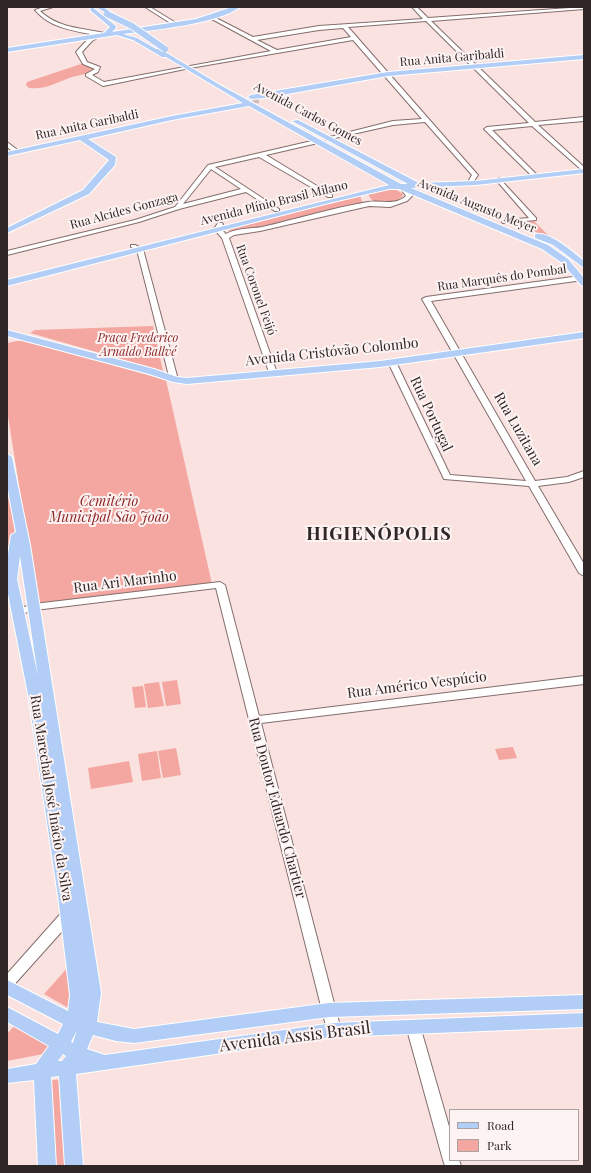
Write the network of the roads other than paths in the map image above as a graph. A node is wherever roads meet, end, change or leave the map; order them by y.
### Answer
1 (52, 7) edge
2 (99, 7) edge
3 (147, 7) edge
4 (229, 7) edge
5 (237, 7) edge
6 (414, 7) edge
7 (89, 8) edge
8 (584, 8) edge
9 (478, 11) dead end
10 (104, 14) junction
11 (483, 15) junction
12 (214, 17) junction
13 (426, 20) junction
14 (126, 22) junction
15 (174, 23) junction
16 (111, 24) junction
17 (151, 26) junction
18 (344, 26) junction
19 (158, 27) junction
20 (104, 34) junction
21 (151, 36) junction
22 (355, 38) junction
23 (86, 39) junction
24 (135, 39) junction
25 (253, 39) junction
26 (7, 49) edge
27 (162, 50) junction
28 (276, 52) junction
29 (584, 58) edge
30 (179, 64) junction
31 (191, 66) junction
32 (474, 67) junction
33 (388, 74) junction
34 (323, 86) junction
35 (246, 101) junction
36 (260, 101) junction
37 (584, 119) edge
38 (428, 120) junction
39 (533, 124) junction
40 (79, 138) junction
41 (328, 139) junction
42 (316, 142) junction
43 (7, 144) edge
44 (17, 152) junction
45 (7, 154) edge
46 (259, 154) junction
47 (210, 166) junction
48 (584, 171) edge
49 (534, 175) junction
50 (551, 175) junction
51 (472, 180) junction
52 (499, 180) junction
53 (390, 182) junction
54 (403, 185) junction
55 (442, 185) junction
56 (418, 186) junction
57 (247, 190) junction
58 (434, 193) junction
59 (330, 196) junction
60 (177, 208) junction
61 (277, 210) junction
62 (505, 222) junction
63 (7, 227) edge
64 (221, 227) junction
65 (7, 231) edge
66 (229, 235) junction
67 (136, 247) junction
68 (7, 252) edge
69 (584, 265) edge
70 (7, 278) edge
71 (582, 281) edge
72 (7, 283) edge
73 (426, 299) joint
74 (9, 333) edge
75 (584, 334) edge
76 (521, 340) junction
77 (537, 340) junction
78 (495, 348) junction
79 (459, 350) junction
80 (392, 362) junction
81 (150, 371) junction
82 (273, 373) junction
83 (173, 376) junction
84 (208, 378) junction
85 (7, 457) edge
86 (584, 474) edge
87 (533, 484) junction
88 (19, 520) junction
89 (24, 545) junction
90 (10, 571) junction
91 (584, 573) edge
92 (220, 585) joint
93 (34, 607) junction
94 (18, 612) junction
95 (584, 680) edge
96 (44, 711) junction
97 (254, 720) junction
98 (68, 915) junction
99 (7, 983) edge
100 (7, 987) edge
101 (584, 1002) edge
102 (329, 1010) junction
103 (7, 1014) edge
104 (584, 1020) edge
105 (81, 1024) junction
106 (413, 1026) junction
107 (334, 1030) junction
108 (60, 1044) junction
109 (72, 1061) junction
110 (42, 1070) junction
111 (7, 1076) edge
112 (449, 1152) edge
113 (47, 1166) edge
114 (74, 1166) edge

1 - 20 street
2 - 10 main road, Avenida Carlos Gomes
2 - 14 main road, Avenida Carlos Gomes
3 - 15 street
4 - 15 main road
5 - 12 main road
6 - 13 street
7 - 10 main road, Avenida Carlos Gomes
7 - 16 main road, Avenida Carlos Gomes
8 - 11 street
9 - 11 street
10 - 27 main road, Avenida Carlos Gomes
11 - 13 street
12 - 19 main road
12 - 25 street
13 - 18 street
13 - 32 street
14 - 16 main road
14 - 17 main road, Avenida Carlos Gomes
15 - 17 main road
16 - 20 main road
17 - 20 main road
18 - 22 street
18 - 25 street
19 - 20 main road
19 - 21 main road
20 - 23 main road
20 - 24 main road, Avenida Carlos Gomes
20 - 26 main road
21 - 24 main road
21 - 31 main road, Avenida Carlos Gomes
22 - 28 street
22 - 33 street
23 - 26 main road
23 - 31 street
24 - 30 main road, Avenida Carlos Gomes
25 - 28 street
27 - 30 main road, Avenida Carlos Gomes
27 - 31 main road, Avenida Carlos Gomes
28 - 31 street
29 - 32 main road, Rua Anita Garibaldi
30 - 31 main road, Avenida Carlos Gomes
31 - 35 main road, Avenida Carlos Gomes
31 - 35 main road, Avenida Carlos Gomes
32 - 33 main road, Rua Anita Garibaldi
32 - 39 street
33 - 34 main road, Rua Anita Garibaldi
33 - 38 street
34 - 35 main road, Rua Anita Garibaldi
34 - 36 main road, Rua Anita Garibaldi
35 - 36 main road, Avenida Carlos Gomes
35 - 40 main road, Rua Anita Garibaldi
35 - 42 main road, Avenida Carlos Gomes
36 - 41 main road, Avenida Carlos Gomes
37 - 39 street
38 - 41 street
38 - 51 street
39 - 48 street
39 - 49 street
40 - 44 main road, Rua Anita Garibaldi
40 - 63 main road
40 - 65 main road
41 - 54 main road, Avenida Carlos Gomes
42 - 46 street
42 - 53 main road, Avenida Carlos Gomes
43 - 44 street
44 - 45 main road, Rua Anita Garibaldi
46 - 47 street
46 - 59 street
47 - 57 street
47 - 60 street
48 - 50 main road, Avenida Plínio Brasil Milano
49 - 50 main road, Avenida Plínio Brasil Milano
49 - 51 main road, Avenida Plínio Brasil Milano
50 - 52 main road, Avenida Plínio Brasil Milano
51 - 54 main road, Avenida Plínio Brasil Milano
52 - 55 main road, Avenida Plínio Brasil Milano
52 - 62 street
53 - 54 main road, Avenida Carlos Gomes
53 - 59 main road, Avenida Plínio Brasil Milano
54 - 56 main road, Avenida Plínio Brasil Milano
54 - 64 main road, Avenida Plínio Brasil Milano
54 - 66 street
54 - 71 main road, Avenida Augusto Meyer
55 - 56 main road, Avenida Plínio Brasil Milano
55 - 58 main road
56 - 58 main road, Avenida Augusto Meyer
57 - 60 street, Rua Alcídes Gonzaga
57 - 61 street
58 - 62 main road, Avenida Augusto Meyer
59 - 61 main road, Avenida Plínio Brasil Milano
60 - 68 street, Rua Alcídes Gonzaga
61 - 64 main road, Avenida Plínio Brasil Milano
62 - 69 main road, Avenida Augusto Meyer
64 - 66 street, Rua Coronel Feijó
64 - 67 main road, Avenida Plínio Brasil Milano
66 - 82 street, Rua Coronel Feijó
67 - 70 main road, Avenida Plínio Brasil Milano
67 - 72 main road, Avenida Plínio Brasil Milano
67 - 83 street
71 - 73 street, Rua Marquês do Pombal
73 - 79 street, Rua Luzitana
74 - 81 main road, Avenida Cristóvão Colombo
75 - 76 main road, Avenida Cristóvão Colombo
75 - 77 main road
75 - 78 main road, Avenida Cristóvão Colombo
76 - 77 main road, Avenida Cristóvão Colombo
76 - 79 main road, Avenida Cristóvão Colombo
77 - 78 main road, Avenida Cristóvão Colombo
78 - 79 main road, Avenida Cristóvão Colombo
79 - 80 main road, Avenida Cristóvão Colombo
79 - 87 street, Rua Luzitana
80 - 82 main road, Avenida Cristóvão Colombo
80 - 87 street, Rua Portugal
81 - 83 main road, Avenida Cristóvão Colombo
81 - 84 main road, Avenida Cristóvão Colombo
82 - 84 main road, Avenida Cristóvão Colombo
83 - 84 main road, Avenida Cristóvão Colombo
85 - 88 main road, Rua Marechal José Inácio da Silva
86 - 87 street
87 - 91 street, Rua Luzitana
88 - 89 main road, Rua Marechal José Inácio da Silva
88 - 90 main road, Rua Marechal José Inácio da Silva
89 - 90 main road
89 - 93 main road, Rua Marechal José Inácio da Silva
90 - 94 main road, Rua Marechal José Inácio da Silva
92 - 93 street, Rua Ari Marinho
92 - 97 street, Rua Doutor Eduardo Chartier
93 - 94 street, Rua Ari Marinho
93 - 96 main road, Rua Marechal José Inácio da Silva
94 - 96 main road, Rua Marechal José Inácio da Silva
95 - 97 street, Rua Américo Vespúcio
96 - 98 main road, Rua Marechal José Inácio da Silva
96 - 105 main road, Rua Marechal José Inácio da Silva
97 - 102 street, Rua Doutor Eduardo Chartier
98 - 99 street
98 - 105 main road, Rua Marechal José Inácio da Silva
100 - 105 main road, Avenida Assis Brasil
101 - 102 main road, Avenida Assis Brasil
102 - 105 main road, Avenida Assis Brasil
102 - 107 street, Rua Doutor Eduardo Chartier
103 - 108 main road
104 - 106 main road, Avenida Assis Brasil
105 - 108 main road, Rua Marechal José Inácio da Silva
105 - 109 main road, Rua Marechal José Inácio da Silva
106 - 107 main road, Avenida Assis Brasil
106 - 112 street
107 - 109 main road, Avenida Assis Brasil
108 - 109 main road
108 - 110 main road, Rua Marechal José Inácio da Silva
109 - 110 main road, Avenida Assis Brasil
109 - 114 main road
110 - 111 main road, Avenida Assis Brasil
110 - 113 main road

